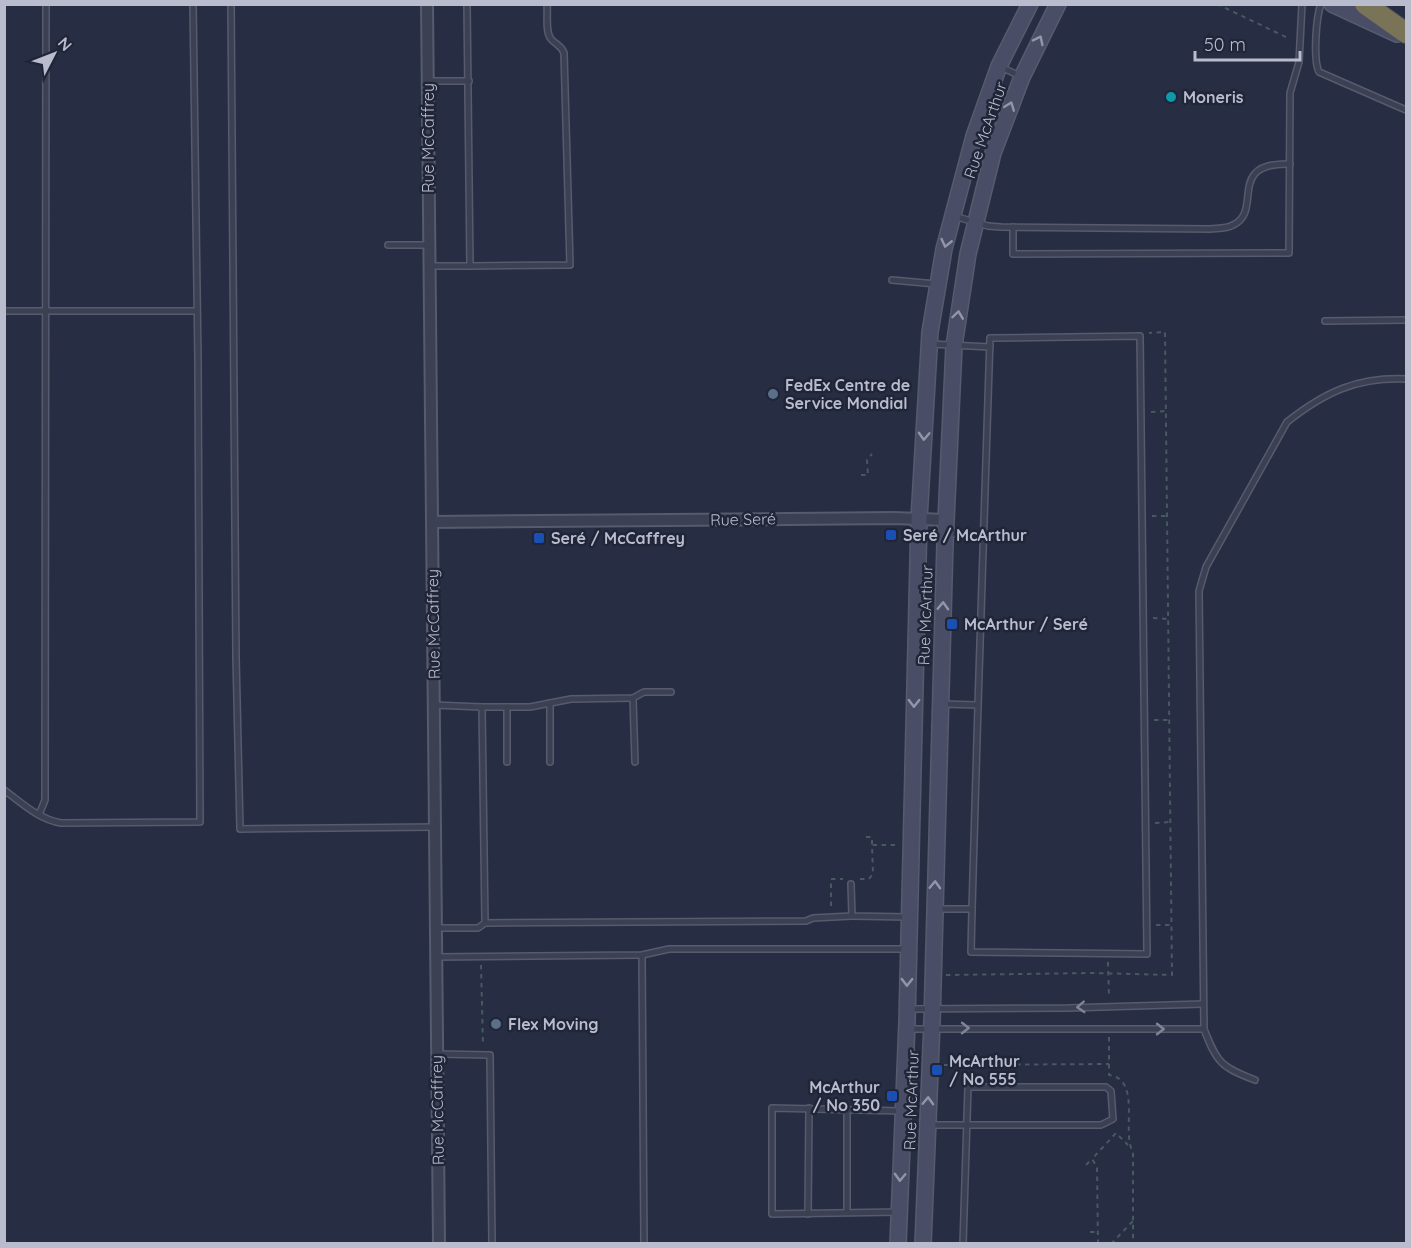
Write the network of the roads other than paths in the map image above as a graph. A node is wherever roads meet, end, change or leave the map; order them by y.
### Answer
1 (46, 4) edge
2 (193, 4) edge
3 (231, 4) edge
4 (427, 4) edge
5 (467, 4) edge
6 (547, 4) edge
7 (1030, 4) edge
8 (1058, 4) edge
9 (1302, 4) edge
10 (1321, 4) edge
11 (1332, 4) edge
12 (1365, 4) edge
13 (1407, 33) edge
14 (1407, 38) edge
15 (999, 66) junction
16 (1022, 77) junction
17 (428, 81) junction
18 (469, 81) junction
19 (1407, 110) edge
20 (1290, 164) junction
21 (952, 216) junction
22 (975, 222) junction
23 (1013, 227) junction
24 (388, 245) dead end
25 (429, 245) junction
26 (429, 266) junction
27 (471, 266) junction
28 (892, 280) dead end
29 (938, 284) junction
30 (4, 311) edge
31 (45, 311) junction
32 (197, 311) junction
33 (1407, 320) edge
34 (1325, 321) dead end
35 (929, 344) junction
36 (954, 346) junction
37 (990, 347) junction
38 (1407, 379) edge
39 (919, 519) junction
40 (946, 520) junction
41 (432, 522) junction
42 (983, 536) junction
43 (671, 692) dead end
44 (633, 698) junction
45 (550, 703) junction
46 (940, 704) junction
47 (434, 705) junction
48 (978, 705) junction
49 (482, 707) junction
50 (507, 707) junction
51 (507, 762) dead end
52 (550, 762) dead end
53 (635, 762) dead end
54 (4, 790) edge
55 (39, 815) junction
56 (435, 827) junction
57 (851, 881) road end
58 (935, 909) junction
59 (972, 909) junction
60 (852, 916) junction
61 (909, 917) junction
62 (485, 923) junction
63 (436, 928) junction
64 (908, 949) junction
65 (642, 955) junction
66 (436, 957) junction
67 (1203, 1004) junction
68 (932, 1008) junction
69 (907, 1009) junction
70 (906, 1029) junction
71 (932, 1029) junction
72 (1204, 1029) junction
73 (437, 1054) junction
74 (1256, 1080) dead end
75 (809, 1108) junction
76 (847, 1111) junction
77 (903, 1111) junction
78 (927, 1125) junction
79 (967, 1125) junction
80 (847, 1212) junction
81 (899, 1212) junction
82 (808, 1214) junction
83 (439, 1244) edge
84 (492, 1244) edge
85 (644, 1244) edge
86 (898, 1244) edge
87 (923, 1244) edge
88 (963, 1244) edge

1 - 31 lane
2 - 32 lane
3 - 56 lane
4 - 17 street, Rue McCaffrey
5 - 18 lane
6 - 27 lane
7 - 15 street, Rue McArthur
16 -> 8 street, Rue McArthur
9 - 20 lane
10 - 19 lane
11 - 14 street
12 - 13 highway
15 - 16 lane
15 - 21 street, Rue McArthur
22 -> 16 street, Rue McArthur
17 - 18 lane
17 - 25 street, Rue McCaffrey
18 - 27 lane
20 - 23 lane
20 - 23 lane
21 - 22 lane
21 -> 29 street, Rue McArthur
22 - 23 lane
36 -> 22 street, Rue McArthur
24 - 25 lane
25 - 26 street, Rue McCaffrey
26 - 27 lane
26 - 41 street, Rue McCaffrey
28 - 29 lane
29 - 35 street, Rue McArthur
30 - 31 lane
31 - 32 lane
31 - 55 lane
32 - 55 lane
33 - 34 lane
35 - 36 lane
35 -> 39 street, Rue McArthur
36 - 37 lane
36 - 40 street, Rue McArthur
37 - 42 lane
37 - 59 lane
38 - 67 lane
39 - 40 street, Rue Seré
39 - 41 street, Rue Seré
39 -> 61 street, Rue McArthur
40 - 42 lane
46 -> 40 street, Rue McArthur
41 - 47 street, Rue McCaffrey
42 - 48 lane
43 - 44 lane
44 - 45 lane
44 - 53 lane
45 - 50 lane
45 - 52 lane
46 - 48 lane
58 -> 46 street, Rue McArthur
47 - 49 lane
47 - 56 street, Rue McCaffrey
48 - 59 lane
49 - 50 lane
49 - 62 lane
50 - 51 lane
54 - 55 lane
56 - 63 street, Rue McCaffrey
57 - 60 lane
58 - 59 lane
58 - 68 street, Rue McArthur
60 - 61 lane
60 - 62 lane
61 - 64 street, Rue McArthur
62 - 63 lane
63 - 66 street, Rue McCaffrey
64 - 65 lane
64 -> 69 street, Rue McArthur
65 - 66 lane
65 - 85 lane
66 - 73 street, Rue McCaffrey
67 -> 68 lane
67 - 72 lane
68 - 69 lane
68 - 71 street, Rue McArthur
69 - 70 street, Rue McArthur
70 - 71 lane
70 - 77 street, Rue McArthur
71 -> 72 lane
78 -> 71 street, Rue McArthur
72 - 74 lane
73 - 83 street, Rue McCaffrey
73 - 84 lane
75 - 76 lane
75 - 82 lane
75 - 82 lane
76 - 77 lane
76 - 80 lane
77 -> 81 street, Rue McArthur
78 - 79 lane
78 - 87 street, Rue McArthur
79 - 79 lane
79 - 88 lane
80 - 81 lane
80 - 82 lane
81 - 86 street, Rue McArthur

